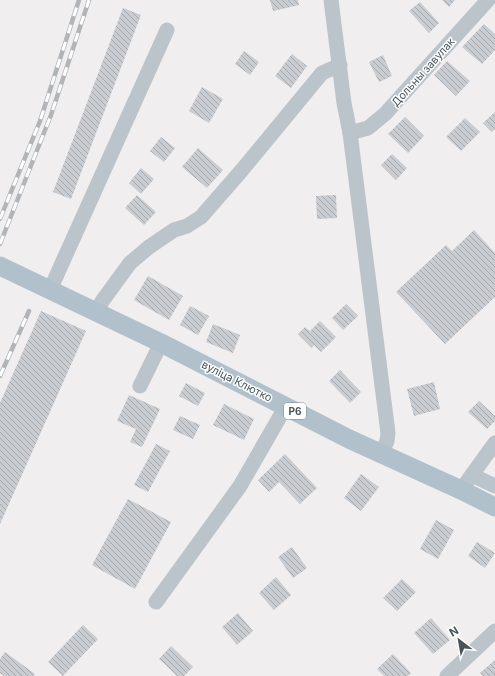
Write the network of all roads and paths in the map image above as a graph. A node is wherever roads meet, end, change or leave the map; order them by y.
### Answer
1 (331, 0) edge
2 (488, 0) edge
3 (167, 30) dead end
4 (340, 65) junction
5 (350, 133) junction
6 (0, 266) edge
7 (50, 290) junction
8 (96, 311) junction
9 (160, 343) junction
10 (140, 386) dead end
11 (286, 406) junction
12 (495, 443) edge
13 (381, 454) junction
14 (472, 475) junction
15 (495, 486) edge
16 (461, 490) junction
17 (495, 507) edge
18 (156, 602) dead end
19 (495, 631) edge
20 (447, 676) edge

1 - 4 street
2 - 5 street, Дольны завулак
3 - 7 street
4 - 5 street
4 - 8 street
5 - 13 street
6 - 7 main road, вуліца Клютко / Р6
7 - 8 main road, вуліца Клютко / Р6
8 - 9 main road, вуліца Клютко / Р6
9 - 10 street
9 - 11 main road, вуліца Клютко / Р6
11 - 13 main road, вуліца Клютко / Р6
11 - 18 street
12 - 14 street
13 - 16 main road, вуліца Клютко / Р6
14 - 15 street
14 - 16 street
16 - 17 main road, вуліца Клютко / Р6
19 - 20 street

